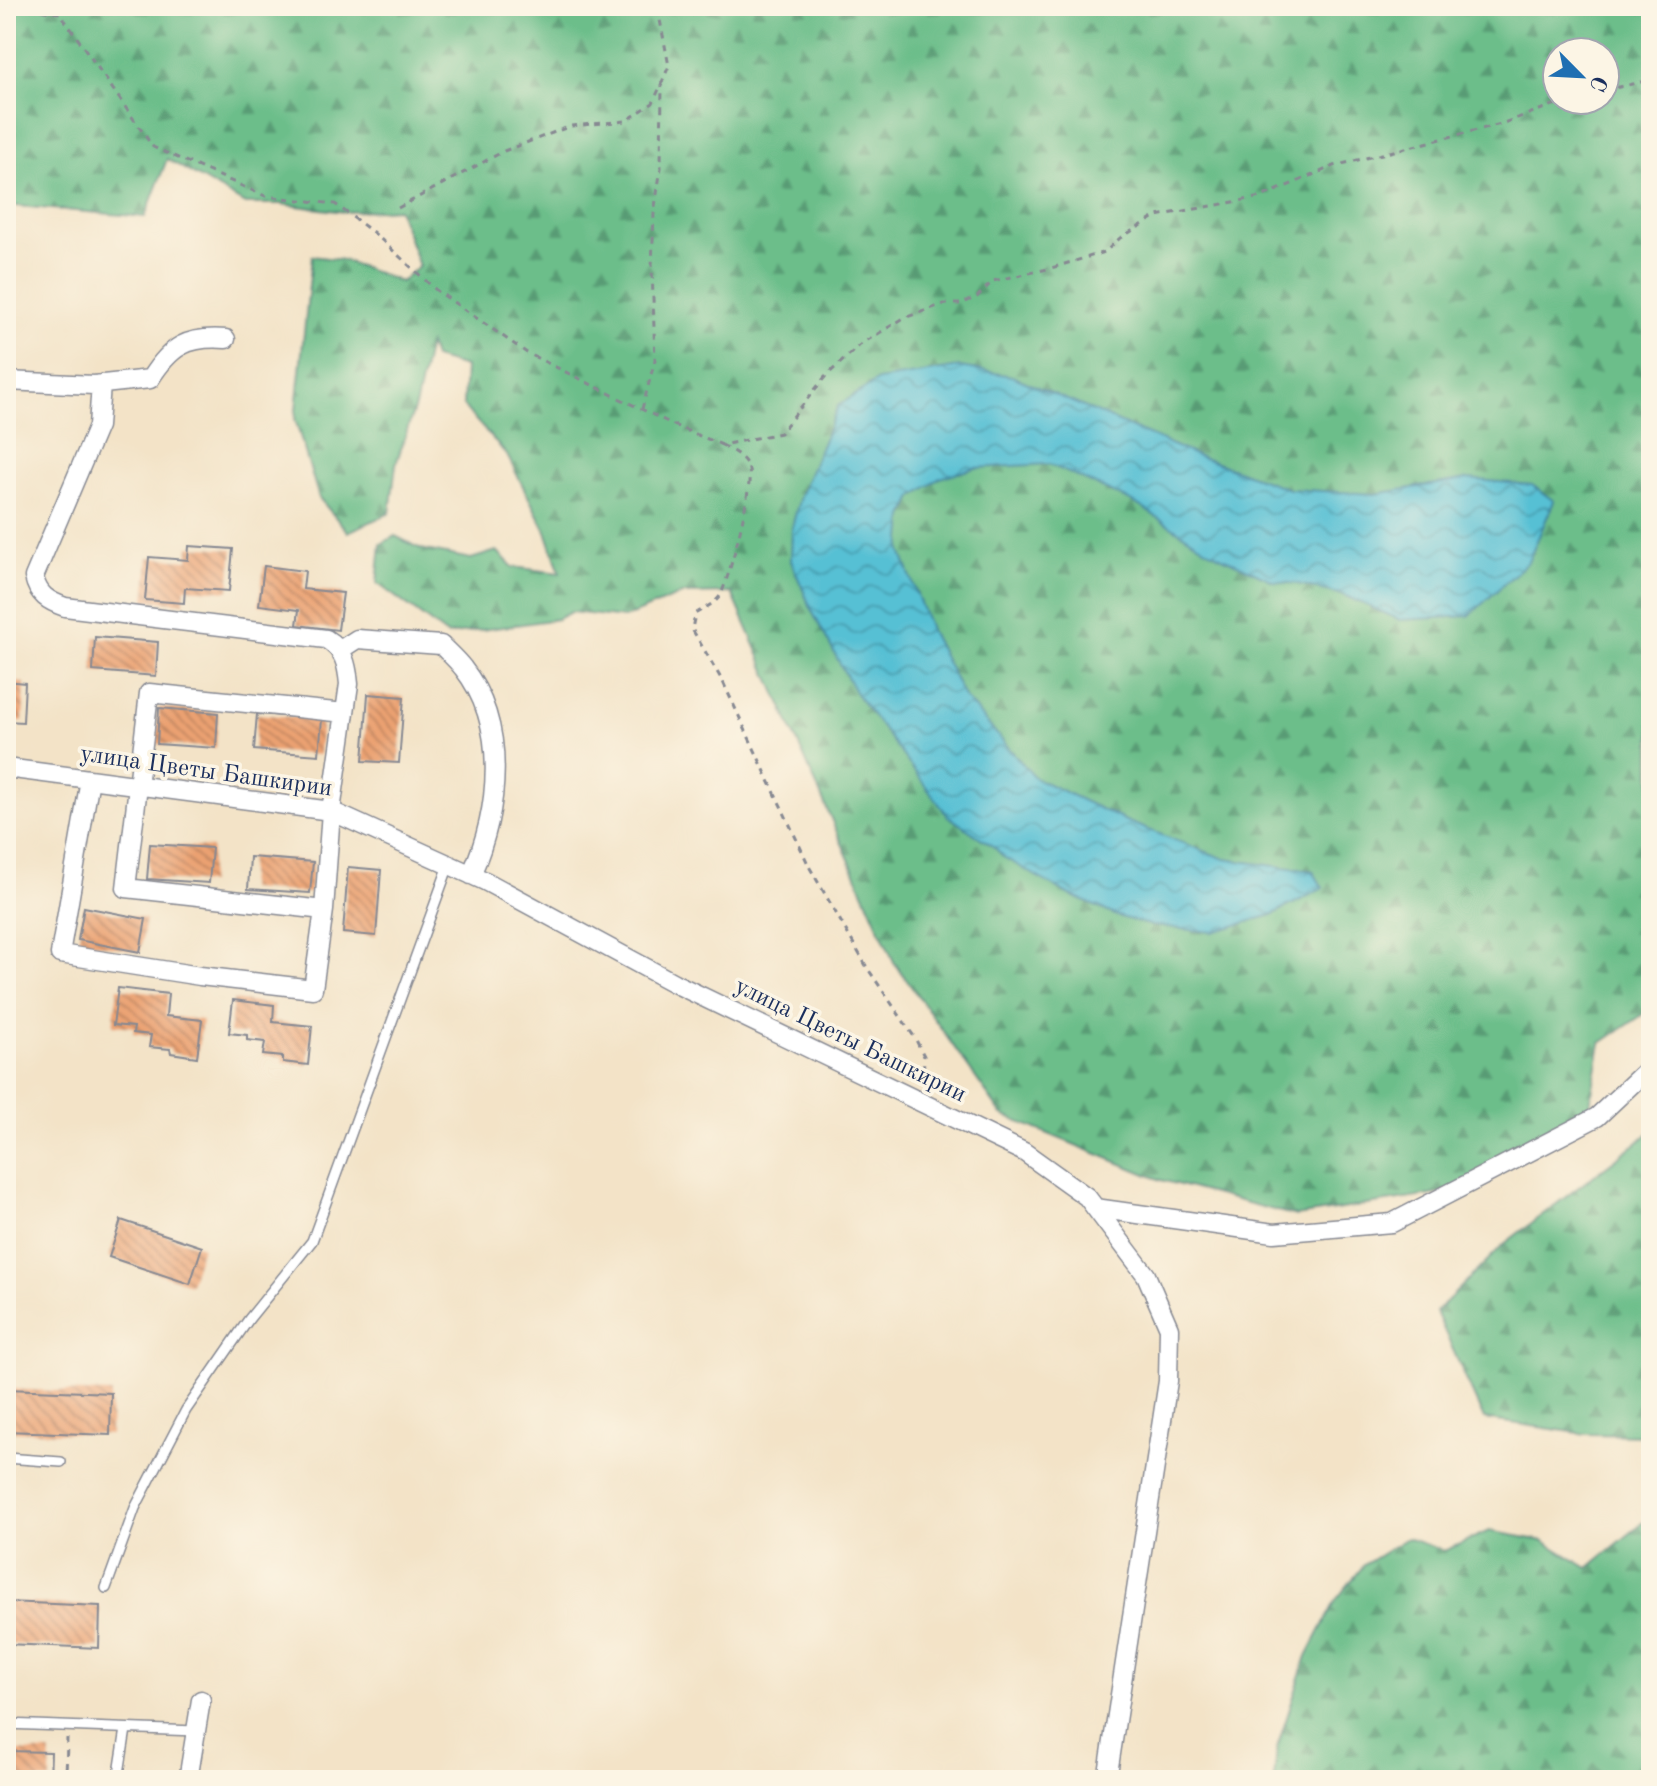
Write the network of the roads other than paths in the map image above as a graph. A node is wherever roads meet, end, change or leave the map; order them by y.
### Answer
1 (226, 339) dead end
2 (6, 381) edge
3 (101, 384) junction
4 (340, 650) junction
5 (345, 713) junction
6 (6, 768) edge
7 (90, 779) junction
8 (138, 786) junction
9 (331, 811) junction
10 (449, 865) junction
11 (471, 875) junction
12 (324, 910) junction
13 (1651, 1066) edge
14 (1095, 1208) junction
15 (6, 1458) edge
16 (61, 1462) dead end
17 (106, 1588) dead end
18 (201, 1700) dead end
19 (6, 1724) edge
20 (126, 1729) junction
21 (196, 1731) junction
22 (118, 1780) edge
23 (188, 1780) edge
24 (1107, 1780) edge

1 - 3 street
2 - 3 street
3 - 4 street
4 - 5 street
4 - 11 street
5 - 8 street
5 - 9 street
6 - 7 street, улица Цветы Башкирии
7 - 8 street, улица Цветы Башкирии
7 - 12 street
8 - 9 street, улица Цветы Башкирии
8 - 12 street
9 - 10 street, улица Цветы Башкирии
9 - 12 street
10 - 11 street, улица Цветы Башкирии
10 - 17 lane
11 - 14 street, улица Цветы Башкирии
13 - 14 street
14 - 24 street, улица Цветы Башкирии
15 - 16 lane
18 - 21 street
19 - 20 lane
20 - 21 lane
20 - 22 lane
21 - 23 street

